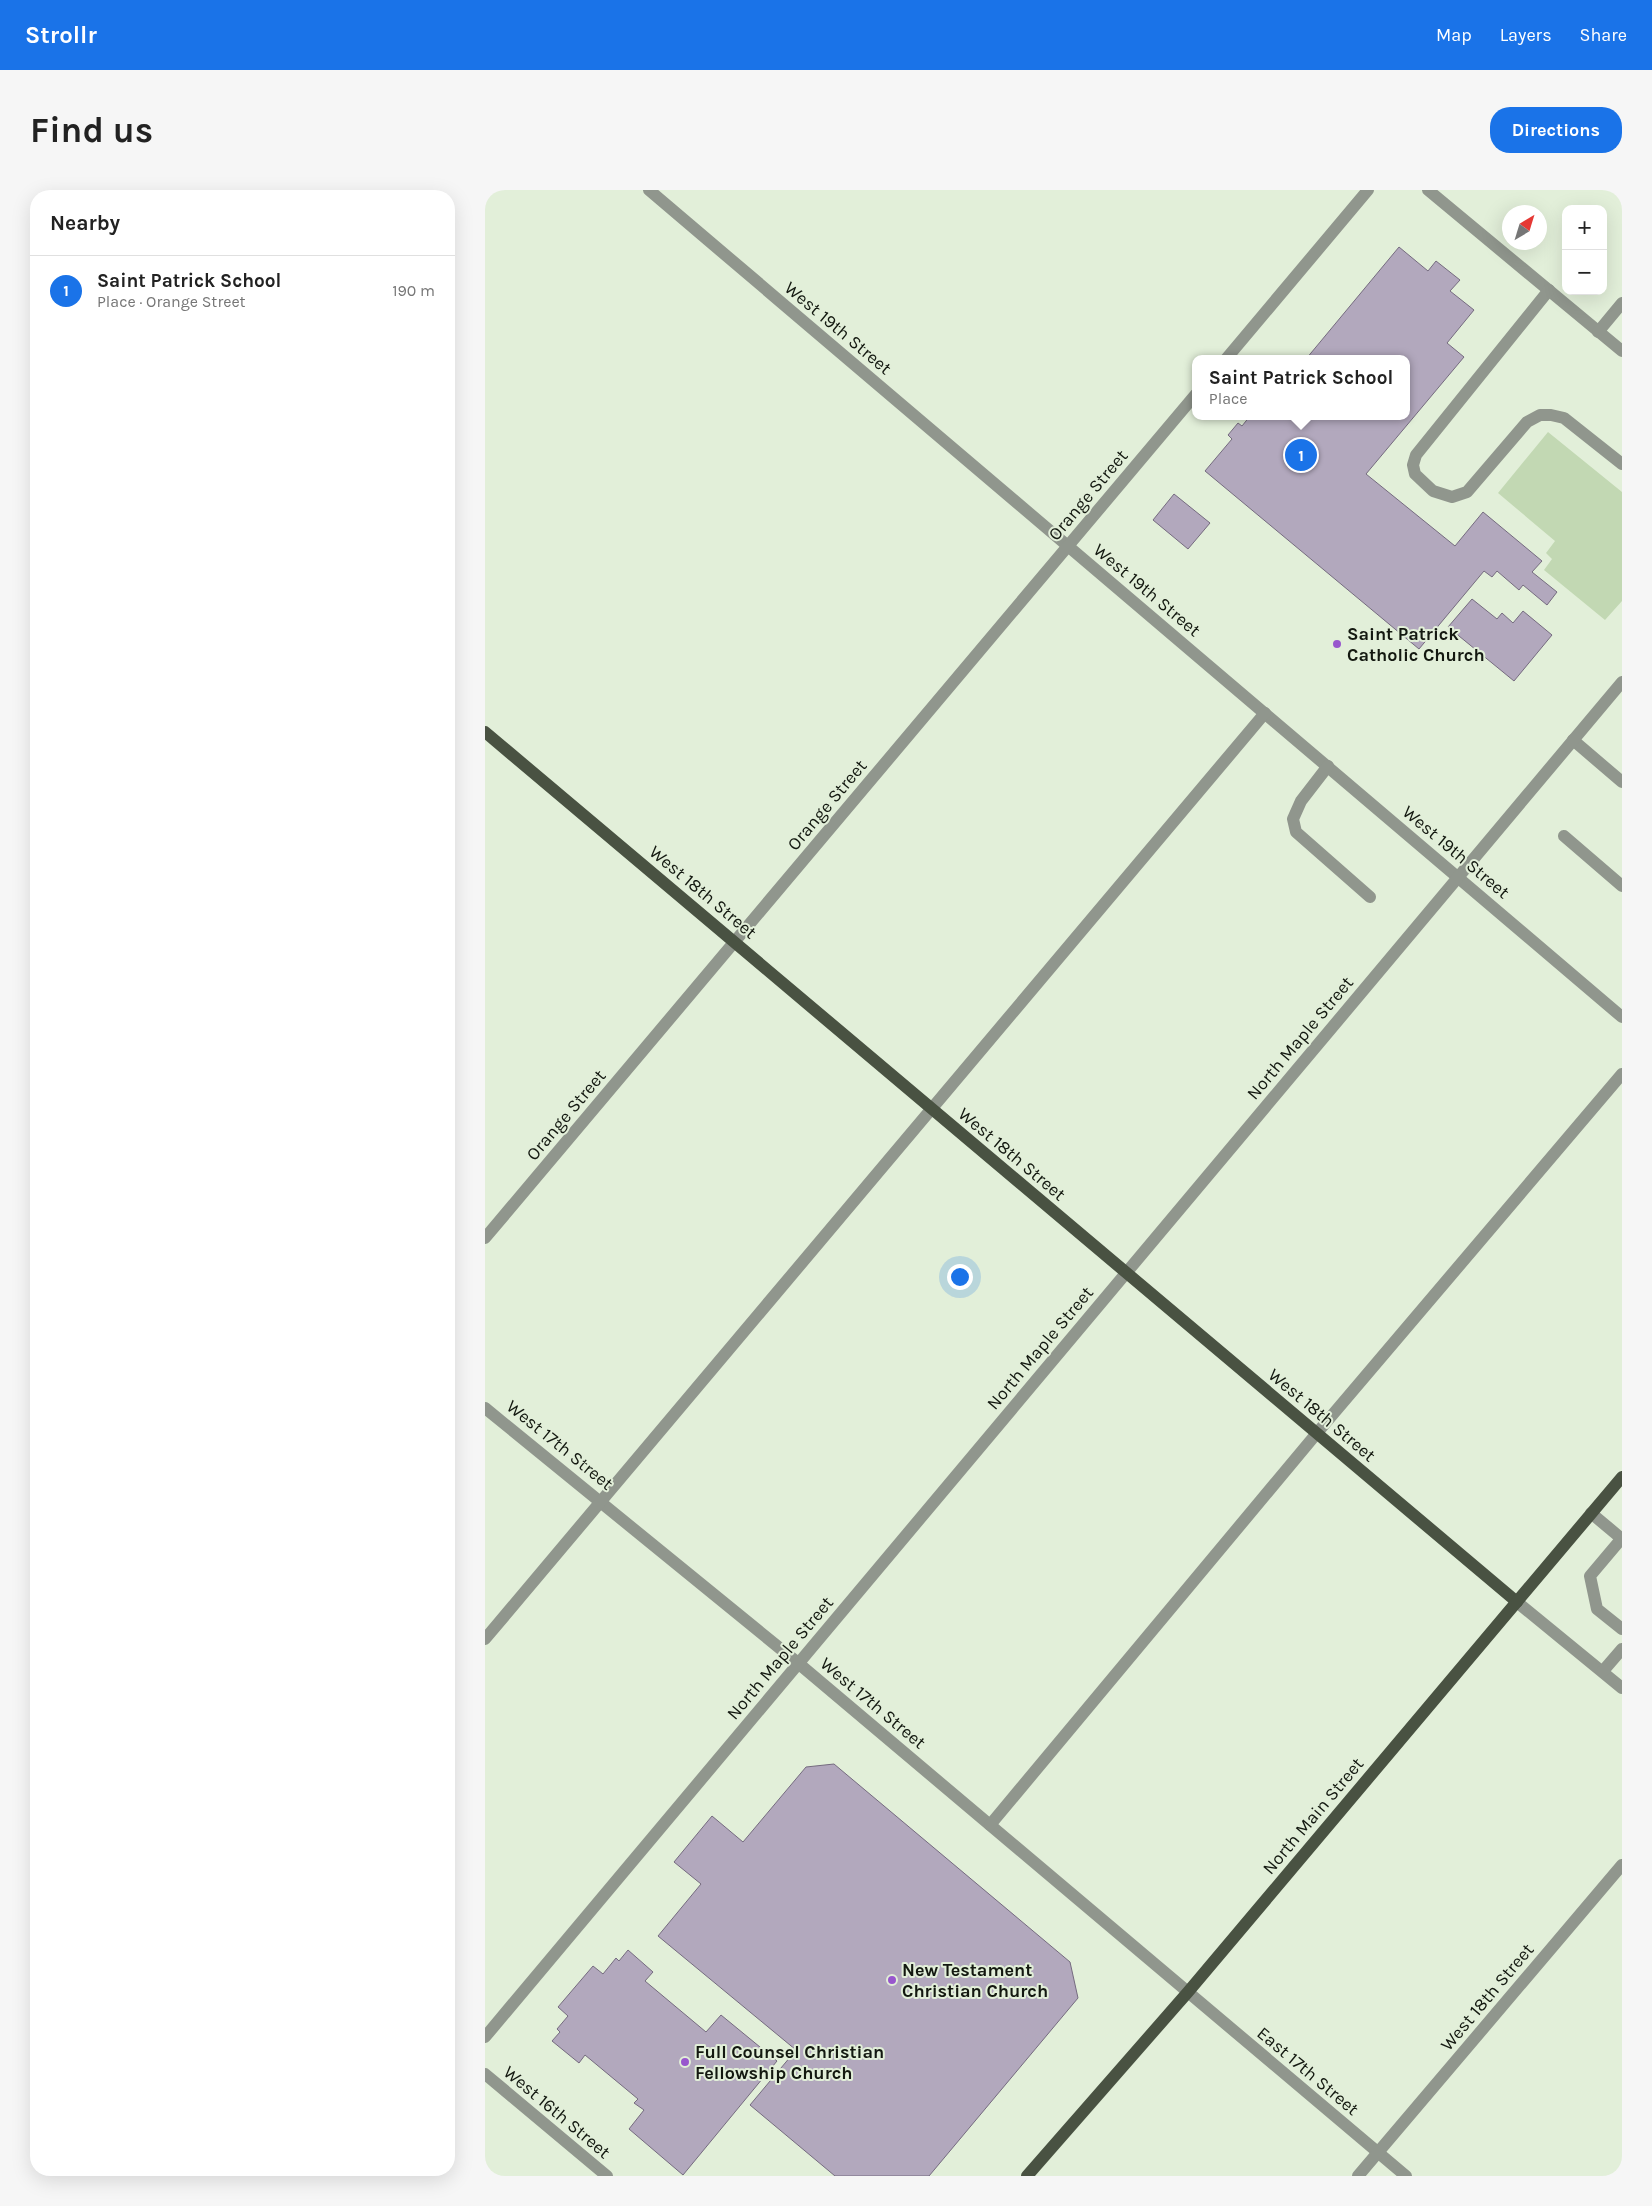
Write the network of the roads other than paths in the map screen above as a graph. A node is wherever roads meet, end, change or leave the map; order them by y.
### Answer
1 (649, 190) edge
2 (1368, 190) edge
3 (1428, 190) edge
4 (1549, 290) junction
5 (1622, 303) edge
6 (1598, 332) junction
7 (1622, 351) edge
8 (1229, 355) edge
9 (1192, 399) edge
10 (1622, 464) edge
11 (1068, 546) junction
12 (1622, 682) edge
13 (1265, 713) junction
14 (485, 732) edge
15 (1573, 740) junction
16 (1328, 766) junction
17 (1622, 782) edge
18 (1564, 836) dead end
19 (1458, 877) junction
20 (1622, 886) edge
21 (1370, 897) dead end
22 (734, 942) junction
23 (1622, 1017) edge
24 (1622, 1074) edge
25 (931, 1109) junction
26 (485, 1238) edge
27 (1126, 1272) junction
28 (485, 1408) edge
29 (1317, 1433) junction
30 (1622, 1477) edge
31 (601, 1501) junction
32 (1591, 1513) junction
33 (1622, 1538) edge
34 (1517, 1602) junction
35 (1622, 1630) edge
36 (485, 1639) edge
37 (1622, 1649) edge
38 (798, 1663) junction
39 (1603, 1671) junction
40 (1622, 1688) edge
41 (990, 1825) junction
42 (1622, 1865) edge
43 (1188, 1992) junction
44 (485, 2037) edge
45 (485, 2074) edge
46 (1378, 2152) junction
47 (607, 2176) edge
48 (1027, 2176) edge
49 (1359, 2176) edge
50 (1406, 2176) edge

1 - 11 street, West 19th Street
2 - 8 street
3 - 4 street
4 - 6 street
4 - 10 street
5 - 6 street
6 - 7 street
9 - 11 street, Orange Street
11 - 13 street, West 19th Street
11 - 22 street, Orange Street
12 - 15 street, North Maple Street
13 - 16 street, West 19th Street
13 - 25 street
14 - 22 main road, West 18th Street
15 - 17 street
15 - 19 street, North Maple Street
16 - 19 street, West 19th Street
16 - 21 street
18 - 20 street
19 - 23 street, West 19th Street
19 - 27 street, North Maple Street
22 - 25 main road, West 18th Street
22 - 26 street, Orange Street
24 - 29 street
25 - 27 main road, West 18th Street
25 - 31 street
27 - 29 main road, West 18th Street
27 - 38 street, North Maple Street
28 - 31 street, West 17th Street
29 - 34 main road, West 18th Street
29 - 41 street
30 - 32 main road, North Main Street
31 - 36 street
31 - 38 street, West 17th Street
32 - 33 street
32 - 34 main road, North Main Street
33 - 35 street
34 - 39 street
34 - 43 main road, North Main Street
37 - 39 street
38 - 41 street, West 17th Street
38 - 44 street, North Maple Street
39 - 40 street
41 - 43 street, West 17th Street
42 - 46 street, West 18th Street
43 - 46 street, East 17th Street
43 - 48 main road, North Main Street
45 - 47 street, West 16th Street
46 - 49 street, West 18th Street
46 - 50 street, East 17th Street

